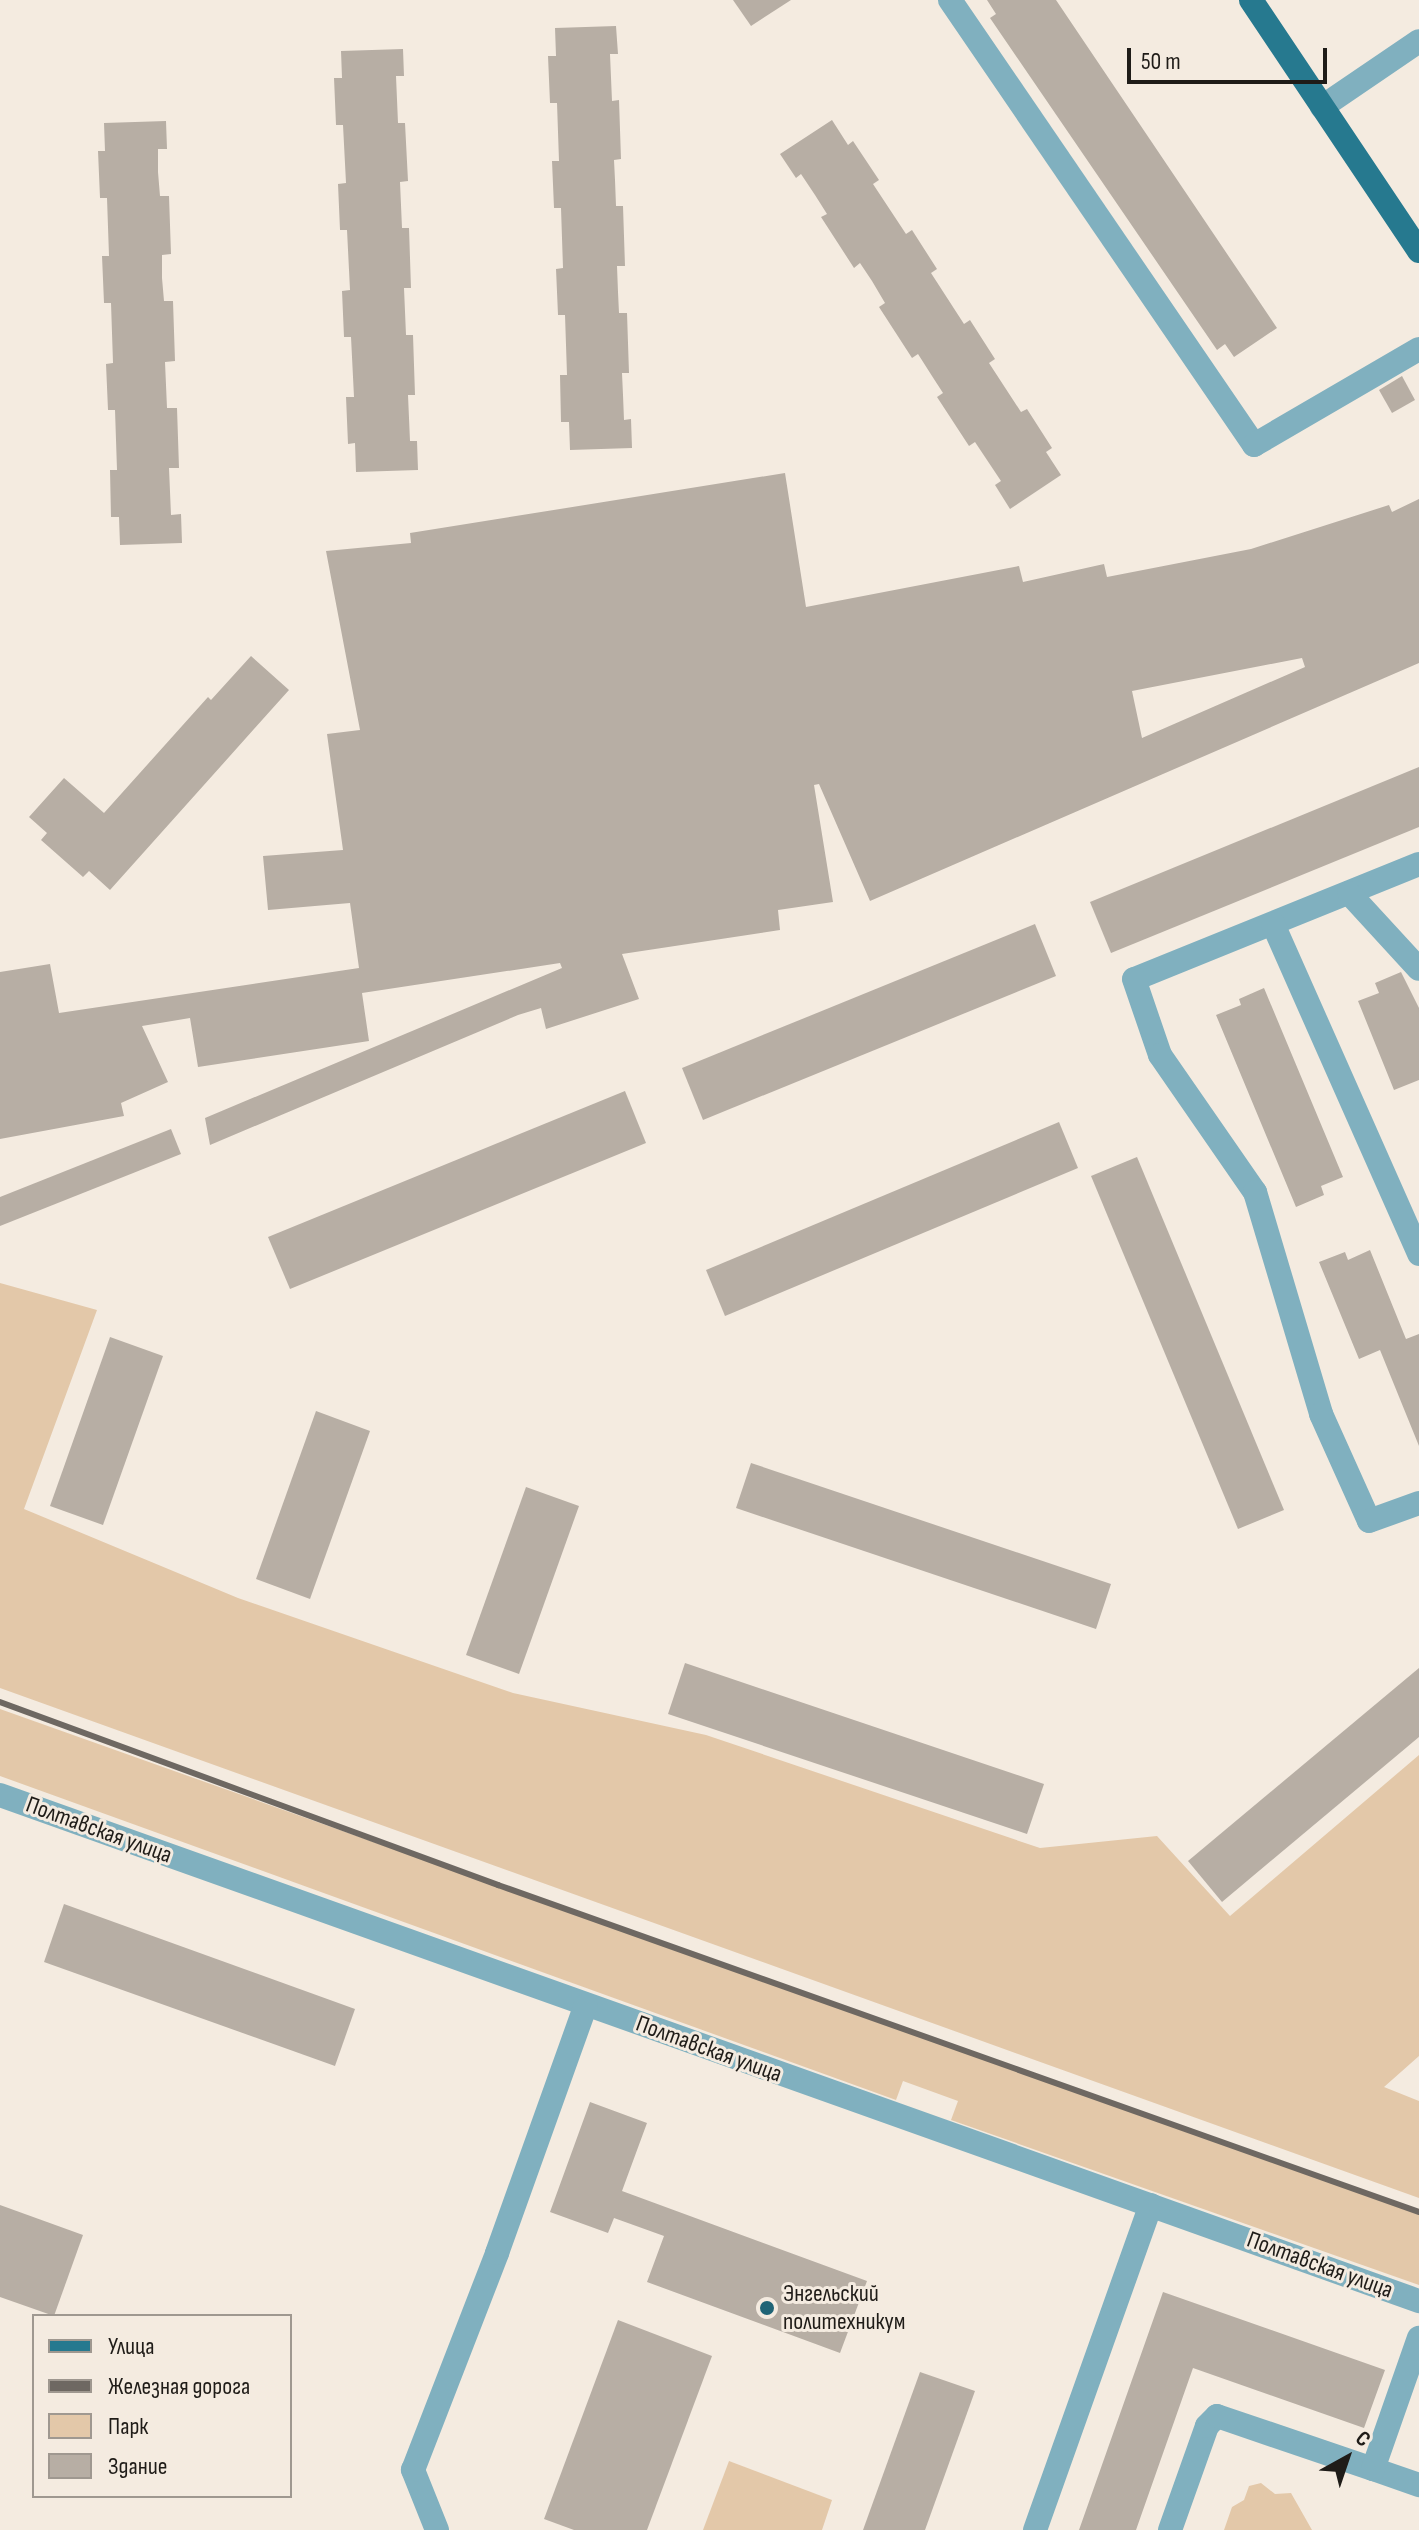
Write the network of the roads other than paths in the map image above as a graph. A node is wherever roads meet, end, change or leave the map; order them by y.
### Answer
1 (950, 0) edge
2 (1251, 0) edge
3 (1419, 41) edge
4 (1322, 107) junction
5 (1419, 251) edge
6 (1419, 349) edge
7 (1419, 864) edge
8 (1349, 893) junction
9 (1273, 924) junction
10 (1419, 969) edge
11 (1419, 1254) edge
12 (1419, 1503) edge
13 (0, 1795) edge
14 (586, 2005) junction
15 (1151, 2205) junction
16 (1419, 2301) edge
17 (1419, 2338) edge
18 (1373, 2469) junction
19 (1419, 2485) edge
20 (437, 2530) edge
21 (1035, 2530) edge
22 (1170, 2530) edge

1 - 6 street
2 - 4 main road
3 - 4 street
4 - 5 main road
7 - 8 street
8 - 9 street
8 - 10 street
9 - 11 street
9 - 12 street
13 - 14 street, Полтавская улица
14 - 15 street, Полтавская улица
14 - 20 street
15 - 16 street, Полтавская улица
15 - 21 street
17 - 18 street
18 - 19 street
18 - 22 street

